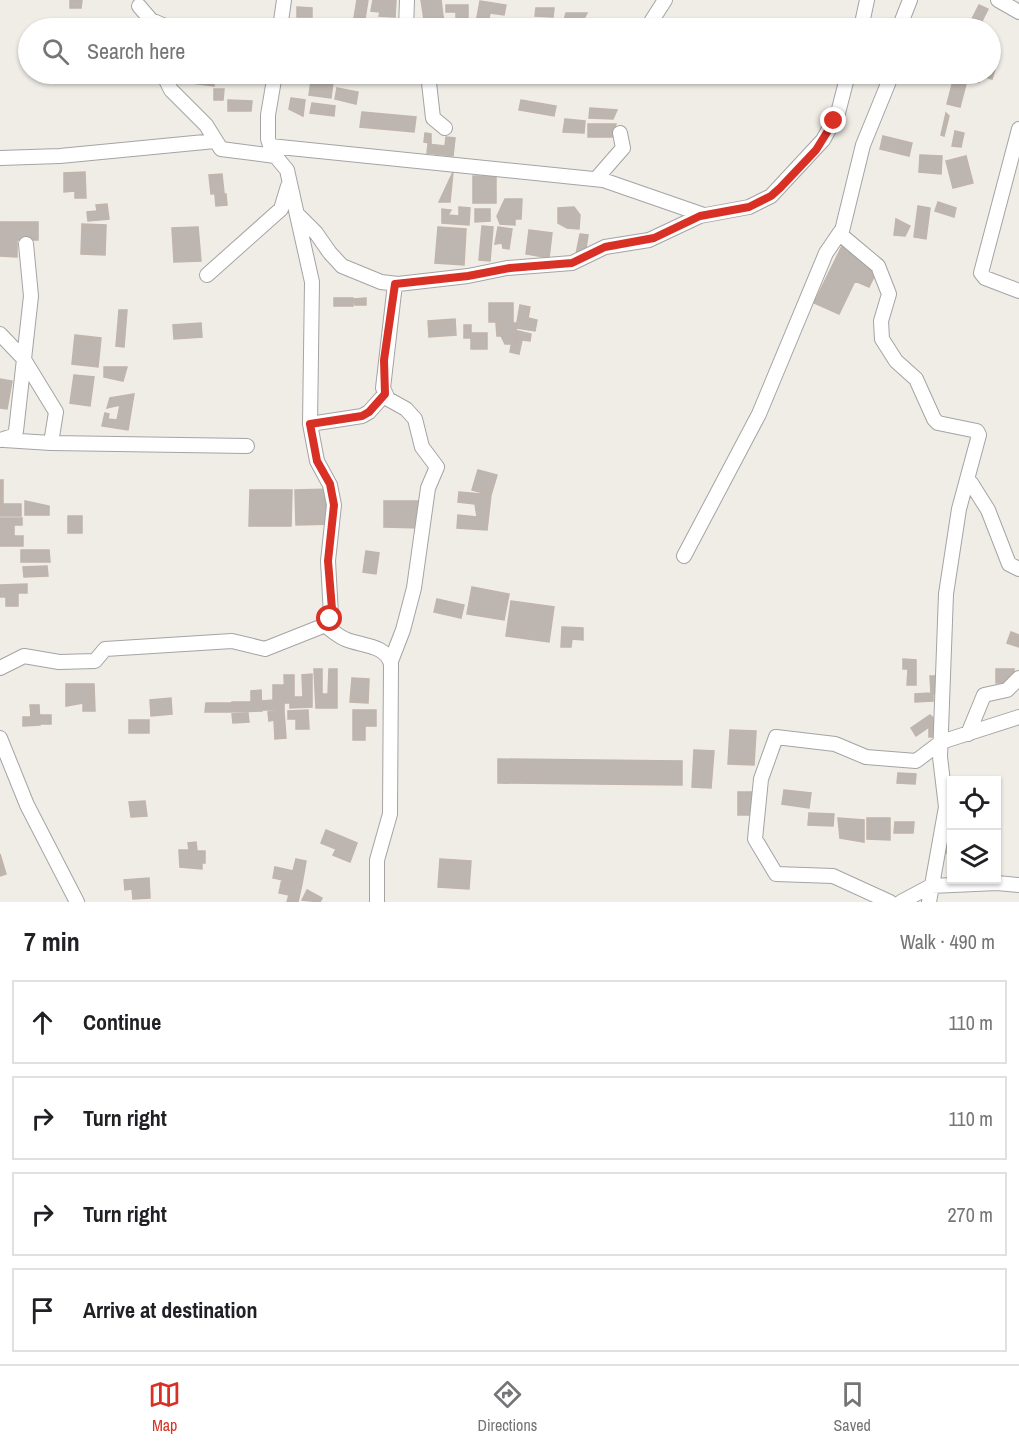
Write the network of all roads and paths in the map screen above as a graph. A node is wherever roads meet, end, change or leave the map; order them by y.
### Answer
1 (284, 0) edge
2 (407, 0) edge
3 (665, 0) edge
4 (867, 0) edge
5 (910, 0) edge
6 (998, 0) edge
7 (140, 3) edge
8 (1019, 12) edge
9 (144, 18) edge
10 (150, 18) edge
11 (281, 18) edge
12 (406, 18) edge
13 (653, 18) edge
14 (863, 18) edge
15 (903, 18) edge
16 (168, 84) edge
17 (273, 84) edge
18 (429, 84) edge
19 (845, 84) edge
20 (888, 84) edge
21 (444, 128) dead end
22 (1019, 129) edge
23 (620, 133) dead end
24 (215, 141) junction
25 (273, 151) junction
26 (0, 158) edge
27 (596, 179) junction
28 (290, 181) junction
29 (297, 214) junction
30 (704, 215) junction
31 (841, 231) junction
32 (27, 244) dead end
33 (207, 275) dead end
34 (395, 284) junction
35 (1019, 291) edge
36 (0, 334) edge
37 (23, 358) junction
38 (385, 394) junction
39 (310, 424) junction
40 (2, 440) edge
41 (51, 443) junction
42 (248, 446) dead end
43 (971, 483) dead end
44 (684, 556) dead end
45 (1019, 570) edge
46 (325, 625) junction
47 (391, 660) junction
48 (0, 668) edge
49 (1019, 678) edge
50 (1019, 717) edge
51 (968, 734) junction
52 (0, 738) edge
53 (941, 742) junction
54 (1019, 885) edge
55 (932, 886) junction
56 (76, 902) edge
57 (376, 902) edge
58 (890, 902) edge
59 (901, 902) edge
60 (929, 902) edge

1 - 11 street
2 - 12 street
3 - 13 street
4 - 14 street
5 - 15 street
6 - 8 street
7 - 9 street
7 - 10 street
16 - 24 street
17 - 25 street
18 - 21 street
19 - 30 street
20 - 31 street
22 - 35 street
23 - 27 street
24 - 25 street
24 - 26 street
25 - 27 street
25 - 28 street
27 - 30 street
28 - 29 street
28 - 33 street
29 - 34 street
29 - 39 street
30 - 34 street
31 - 44 street
31 - 53 street
32 - 37 street
34 - 38 street
36 - 37 street
37 - 40 street
37 - 41 street
38 - 39 street
38 - 47 street
39 - 46 street
40 - 41 street
41 - 42 street
43 - 45 street
46 - 47 street
46 - 48 street
47 - 57 street
49 - 51 street
50 - 51 street
51 - 53 street
52 - 56 street
53 - 55 street
53 - 58 street
54 - 55 street
55 - 59 street
55 - 60 street

